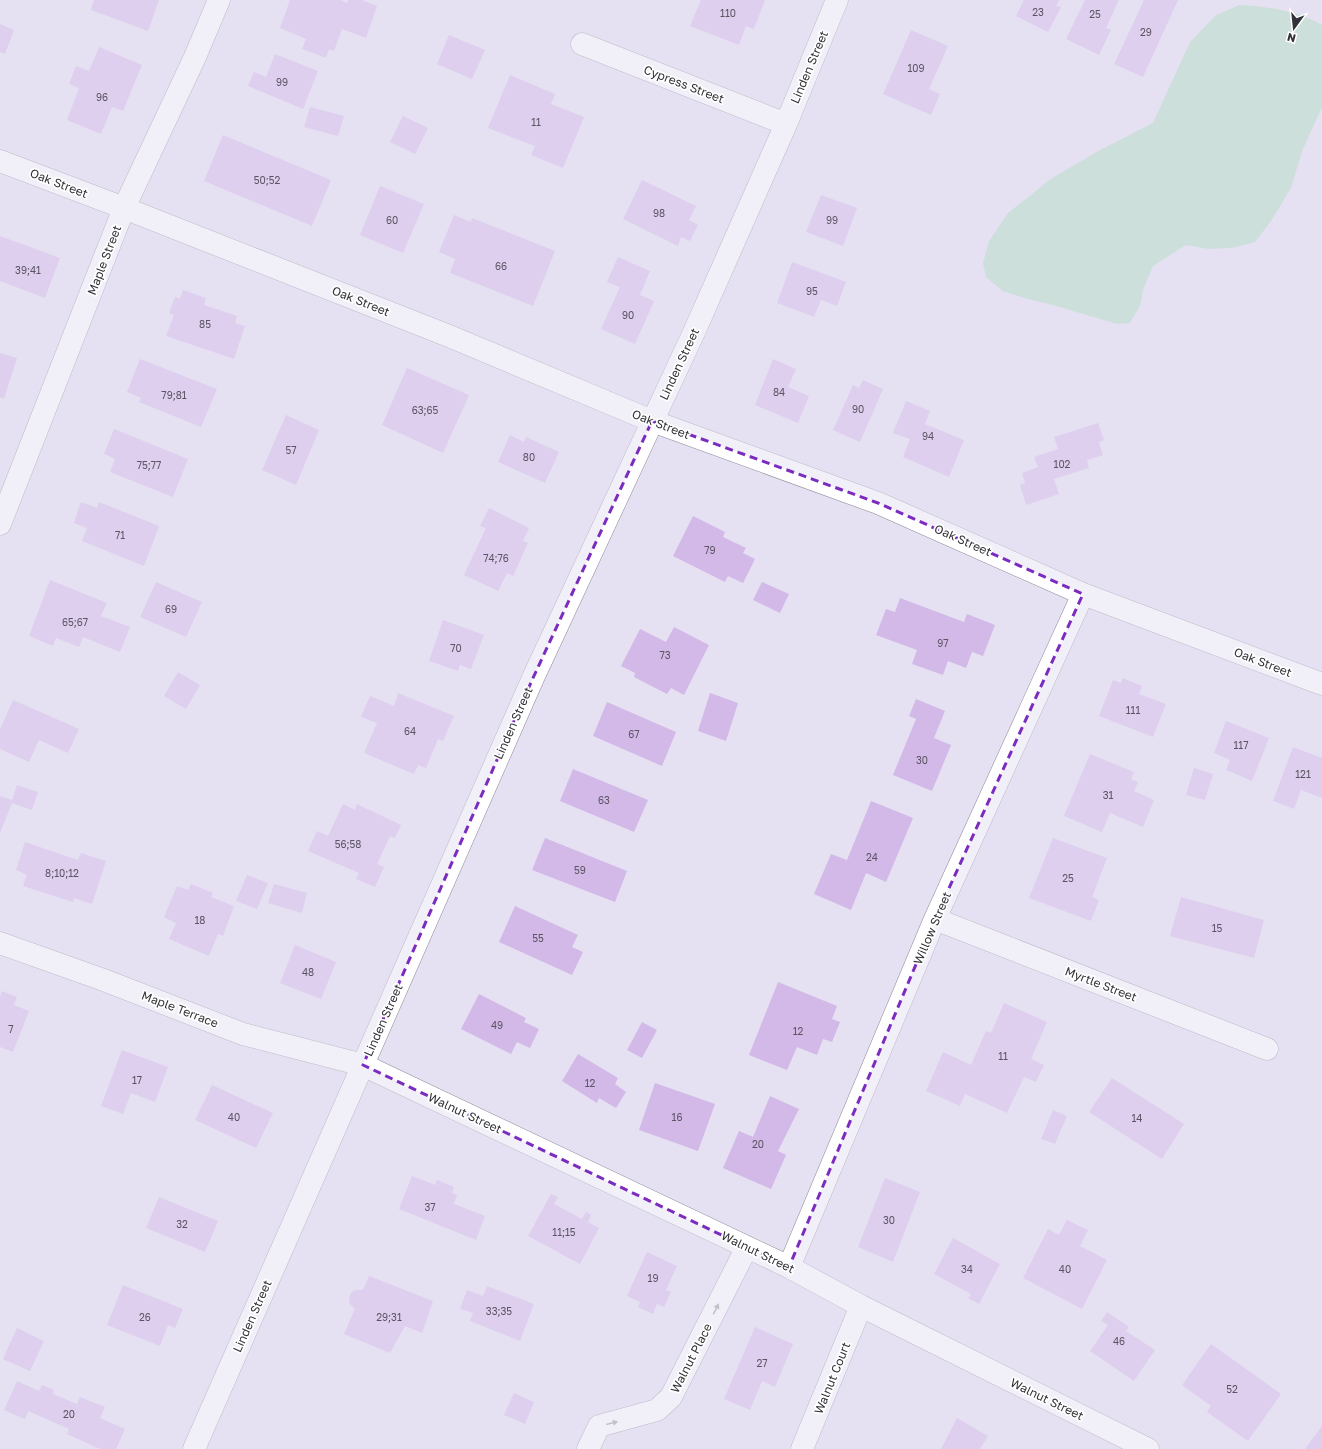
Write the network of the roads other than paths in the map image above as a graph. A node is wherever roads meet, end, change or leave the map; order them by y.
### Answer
1 (218, 0) edge
2 (837, 0) edge
3 (582, 44) dead end
4 (786, 124) junction
5 (0, 161) edge
6 (124, 208) junction
7 (652, 421) junction
8 (0, 524) edge
9 (1083, 594) junction
10 (1322, 684) edge
11 (935, 919) junction
12 (0, 943) edge
13 (1267, 1049) dead end
14 (363, 1065) junction
15 (747, 1246) junction
16 (789, 1267) junction
17 (861, 1306) junction
18 (194, 1449) edge
19 (588, 1449) edge
20 (802, 1449) edge
21 (1148, 1449) edge

1 - 6 street, Maple Street
2 - 4 street, Linden Street
3 - 4 street, Cypress Street
4 - 7 street, Linden Street
5 - 6 street, Oak Street
6 - 7 street, Oak Street
6 - 8 street, Maple Street
7 - 9 street, Oak Street
7 - 14 street, Linden Street
9 - 10 street, Oak Street
9 - 11 street, Willow Street
11 - 13 street, Myrtle Street
11 - 16 street, Willow Street
12 - 14 street, Maple Terrace
14 - 15 street, Walnut Street
14 - 18 street, Linden Street
15 - 16 street, Walnut Street
19 -> 15 street, Walnut Place
16 - 17 street, Walnut Street
17 - 20 street, Walnut Court
17 - 21 street, Walnut Street

